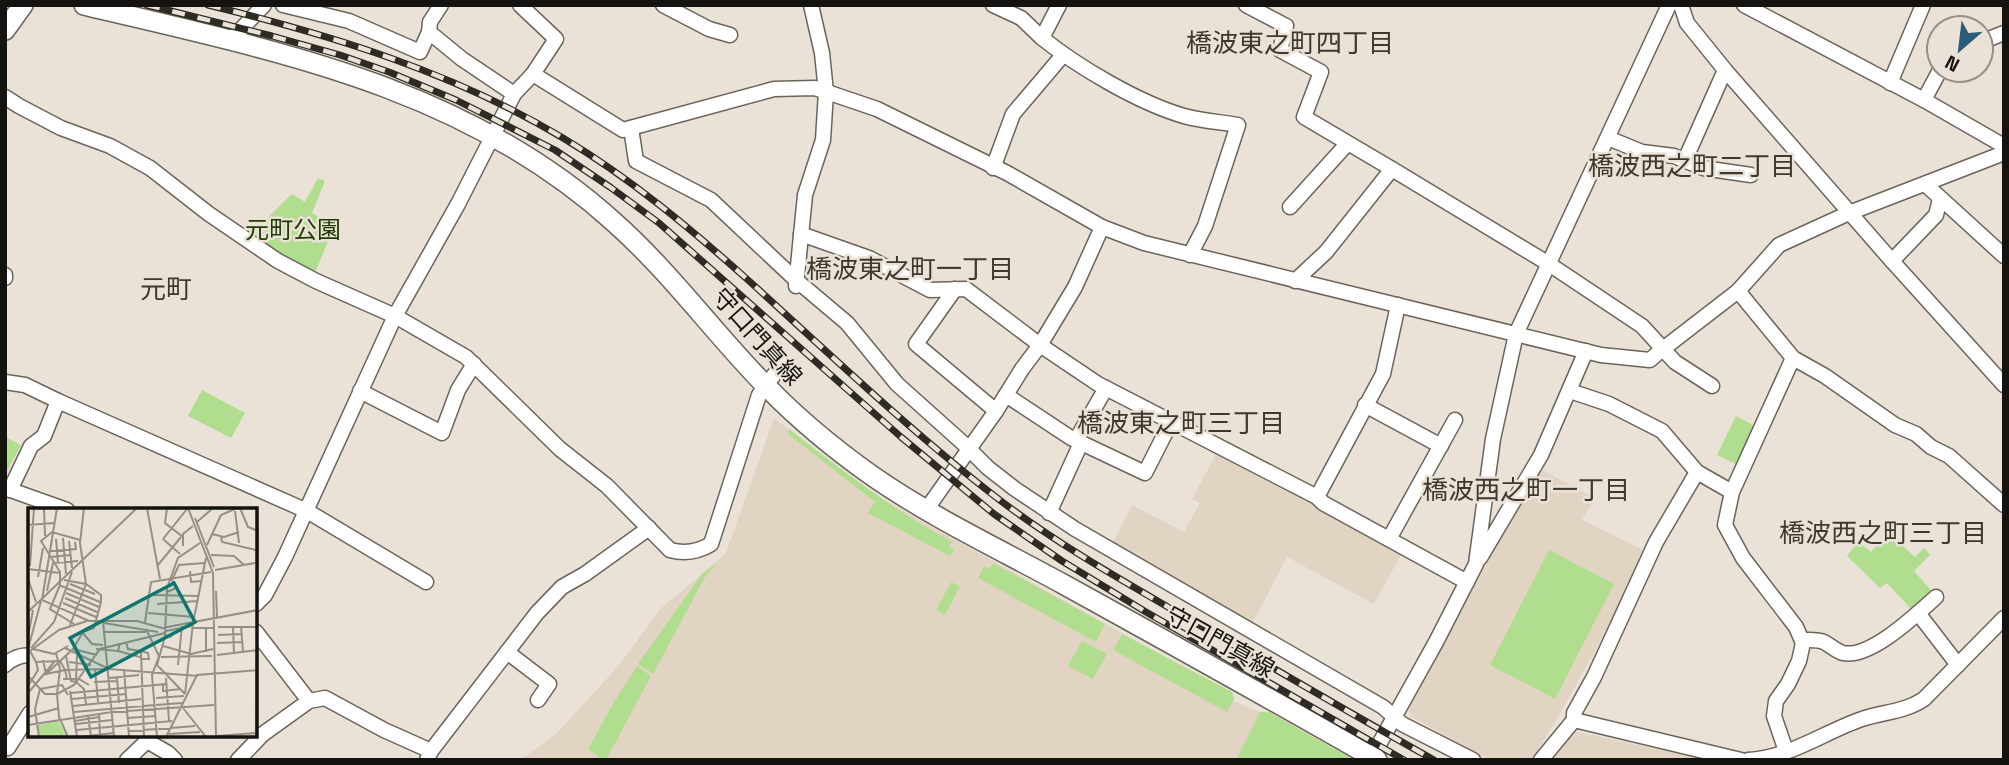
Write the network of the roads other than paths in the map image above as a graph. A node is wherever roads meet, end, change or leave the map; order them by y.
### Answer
1 (23, 5) edge
2 (84, 5) edge
3 (264, 5) edge
4 (283, 5) edge
5 (441, 5) edge
6 (663, 5) edge
7 (811, 5) edge
8 (993, 5) edge
9 (1059, 5) edge
10 (1246, 5) edge
11 (1670, 5) edge
12 (1681, 5) edge
13 (1744, 5) edge
14 (1923, 5) edge
15 (522, 6) edge
16 (5, 30) edge
17 (429, 32) junction
18 (730, 34) dead end
19 (1042, 37) junction
20 (230, 41) junction
21 (1063, 55) junction
22 (1725, 70) junction
23 (533, 74) junction
24 (1890, 83) junction
25 (1933, 84) edge
26 (826, 92) junction
27 (514, 94) junction
28 (5, 97) edge
29 (1924, 100) junction
30 (631, 128) junction
31 (494, 136) junction
32 (1608, 138) junction
33 (1347, 144) junction
34 (2004, 146) edge
35 (2004, 153) edge
36 (1685, 160) junction
37 (993, 168) junction
38 (1392, 169) junction
39 (1751, 175) dead end
40 (1925, 184) junction
41 (1940, 199) junction
42 (1290, 207) dead end
43 (1849, 213) junction
44 (1101, 227) junction
45 (801, 233) junction
46 (1190, 255) junction
47 (2004, 256) edge
48 (1892, 261) junction
49 (1549, 264) junction
50 (1296, 281) junction
51 (796, 285) junction
52 (955, 289) junction
53 (1738, 290) junction
54 (1398, 305) junction
55 (395, 316) junction
56 (1516, 334) junction
57 (1040, 345) junction
58 (1663, 348) junction
59 (1586, 351) junction
60 (1793, 358) junction
61 (782, 363) dead end
62 (474, 364) junction
63 (5, 382) edge
64 (765, 385) junction
65 (2004, 385) edge
66 (1712, 386) dead end
67 (1106, 388) junction
68 (360, 391) junction
69 (1570, 391) junction
70 (1006, 395) junction
71 (58, 401) junction
72 (1365, 405) junction
73 (996, 411) junction
74 (1455, 419) dead end
75 (1171, 422) junction
76 (1079, 441) junction
77 (1441, 446) junction
78 (969, 449) junction
79 (1697, 472) junction
80 (8, 489) edge
81 (1732, 492) junction
82 (1317, 497) junction
83 (2004, 505) edge
84 (64, 508) edge
85 (926, 510) junction
86 (307, 512) junction
87 (1049, 513) junction
88 (649, 528) junction
89 (1389, 539) junction
90 (1476, 564) junction
91 (426, 582) dead end
92 (1467, 582) junction
93 (1936, 597) dead end
94 (257, 603) edge
95 (1918, 613) junction
96 (2004, 618) edge
97 (257, 633) edge
98 (1802, 640) junction
99 (507, 652) junction
100 (28, 656) edge
101 (5, 665) edge
102 (1958, 665) junction
103 (538, 700) dead end
104 (309, 701) junction
105 (28, 716) edge
106 (1394, 716) junction
107 (1574, 720) junction
108 (259, 733) edge
109 (256, 737) edge
110 (148, 738) edge
111 (8, 751) edge
112 (1786, 751) junction
113 (429, 755) edge
114 (1375, 758) edge
115 (127, 760) edge
116 (175, 760) edge
117 (238, 760) edge
118 (1473, 760) edge
119 (1541, 760) edge
120 (1741, 760) edge
121 (1748, 760) edge

1 - 16 main road
2 - 20 main road, 守口門真線
3 - 20 street
4 - 17 street
5 - 17 street
6 - 18 street
7 - 26 street
8 - 19 street
9 - 19 street
10 - 33 street
11 - 32 street
12 - 22 street
13 - 24 street
14 - 24 street
15 - 23 street
17 - 27 street
19 - 21 street
20 - 31 main road, 守口門真線
21 - 37 street
21 - 46 street
22 - 36 street
22 - 43 street
23 - 27 street
23 - 30 street
24 - 29 street
25 - 29 street
26 - 30 street
26 - 37 street
26 - 45 street
27 - 31 street
28 - 55 street
29 - 34 street
30 - 51 street
31 - 55 street
31 - 64 main road, 守口門真線
32 - 36 street
32 - 49 street
33 - 38 street
33 - 42 street
35 - 40 street
36 - 39 street
37 - 44 street
38 - 49 street
38 - 50 street
40 - 41 street
40 - 43 street
41 - 47 street
41 - 48 street
43 - 48 street
43 - 53 street
44 - 46 street
44 - 57 street
45 - 51 street
45 - 52 street
46 - 50 street
48 - 65 street
49 - 56 street
49 - 58 street
50 - 54 street
51 - 78 street
52 - 57 street
52 - 73 street
53 - 58 street
53 - 60 street
54 - 56 street
54 - 72 street
55 - 62 street
55 - 68 street
56 - 59 street
56 - 90 street
57 - 67 street
57 - 70 street
58 - 59 street
58 - 66 street
59 - 69 street
60 - 81 street
60 - 83 street
61 - 64 street
62 - 68 street
62 - 88 street
63 - 71 street
64 - 85 main road, 守口門真線
64 - 88 street
67 - 75 street
67 - 76 street
68 - 86 street
69 - 79 street
69 - 90 street
70 - 73 street
70 - 76 street
71 - 80 street
71 - 86 street
72 - 77 street
72 - 82 street
73 - 78 street
74 - 77 street
75 - 76 street
75 - 82 street
76 - 87 street
77 - 89 street
78 - 85 street
78 - 87 street
79 - 81 street
79 - 107 street
80 - 84 street
81 - 98 street
82 - 89 street
85 - 114 main road, 守口門真線
86 - 91 street
86 - 94 street
87 - 106 street
88 - 99 street
89 - 92 street
90 - 92 street
92 - 106 street
93 - 95 street
95 - 98 street
95 - 102 street
96 - 102 street
97 - 104 street
98 - 112 street
99 - 103 street
99 - 113 street
100 - 101 street
102 - 112 street
104 - 108 street
104 - 113 street
105 - 111 street
106 - 114 street
106 - 118 street
107 - 119 street
107 - 120 street
109 - 117 street
110 - 115 street
110 - 116 street
112 - 121 street

